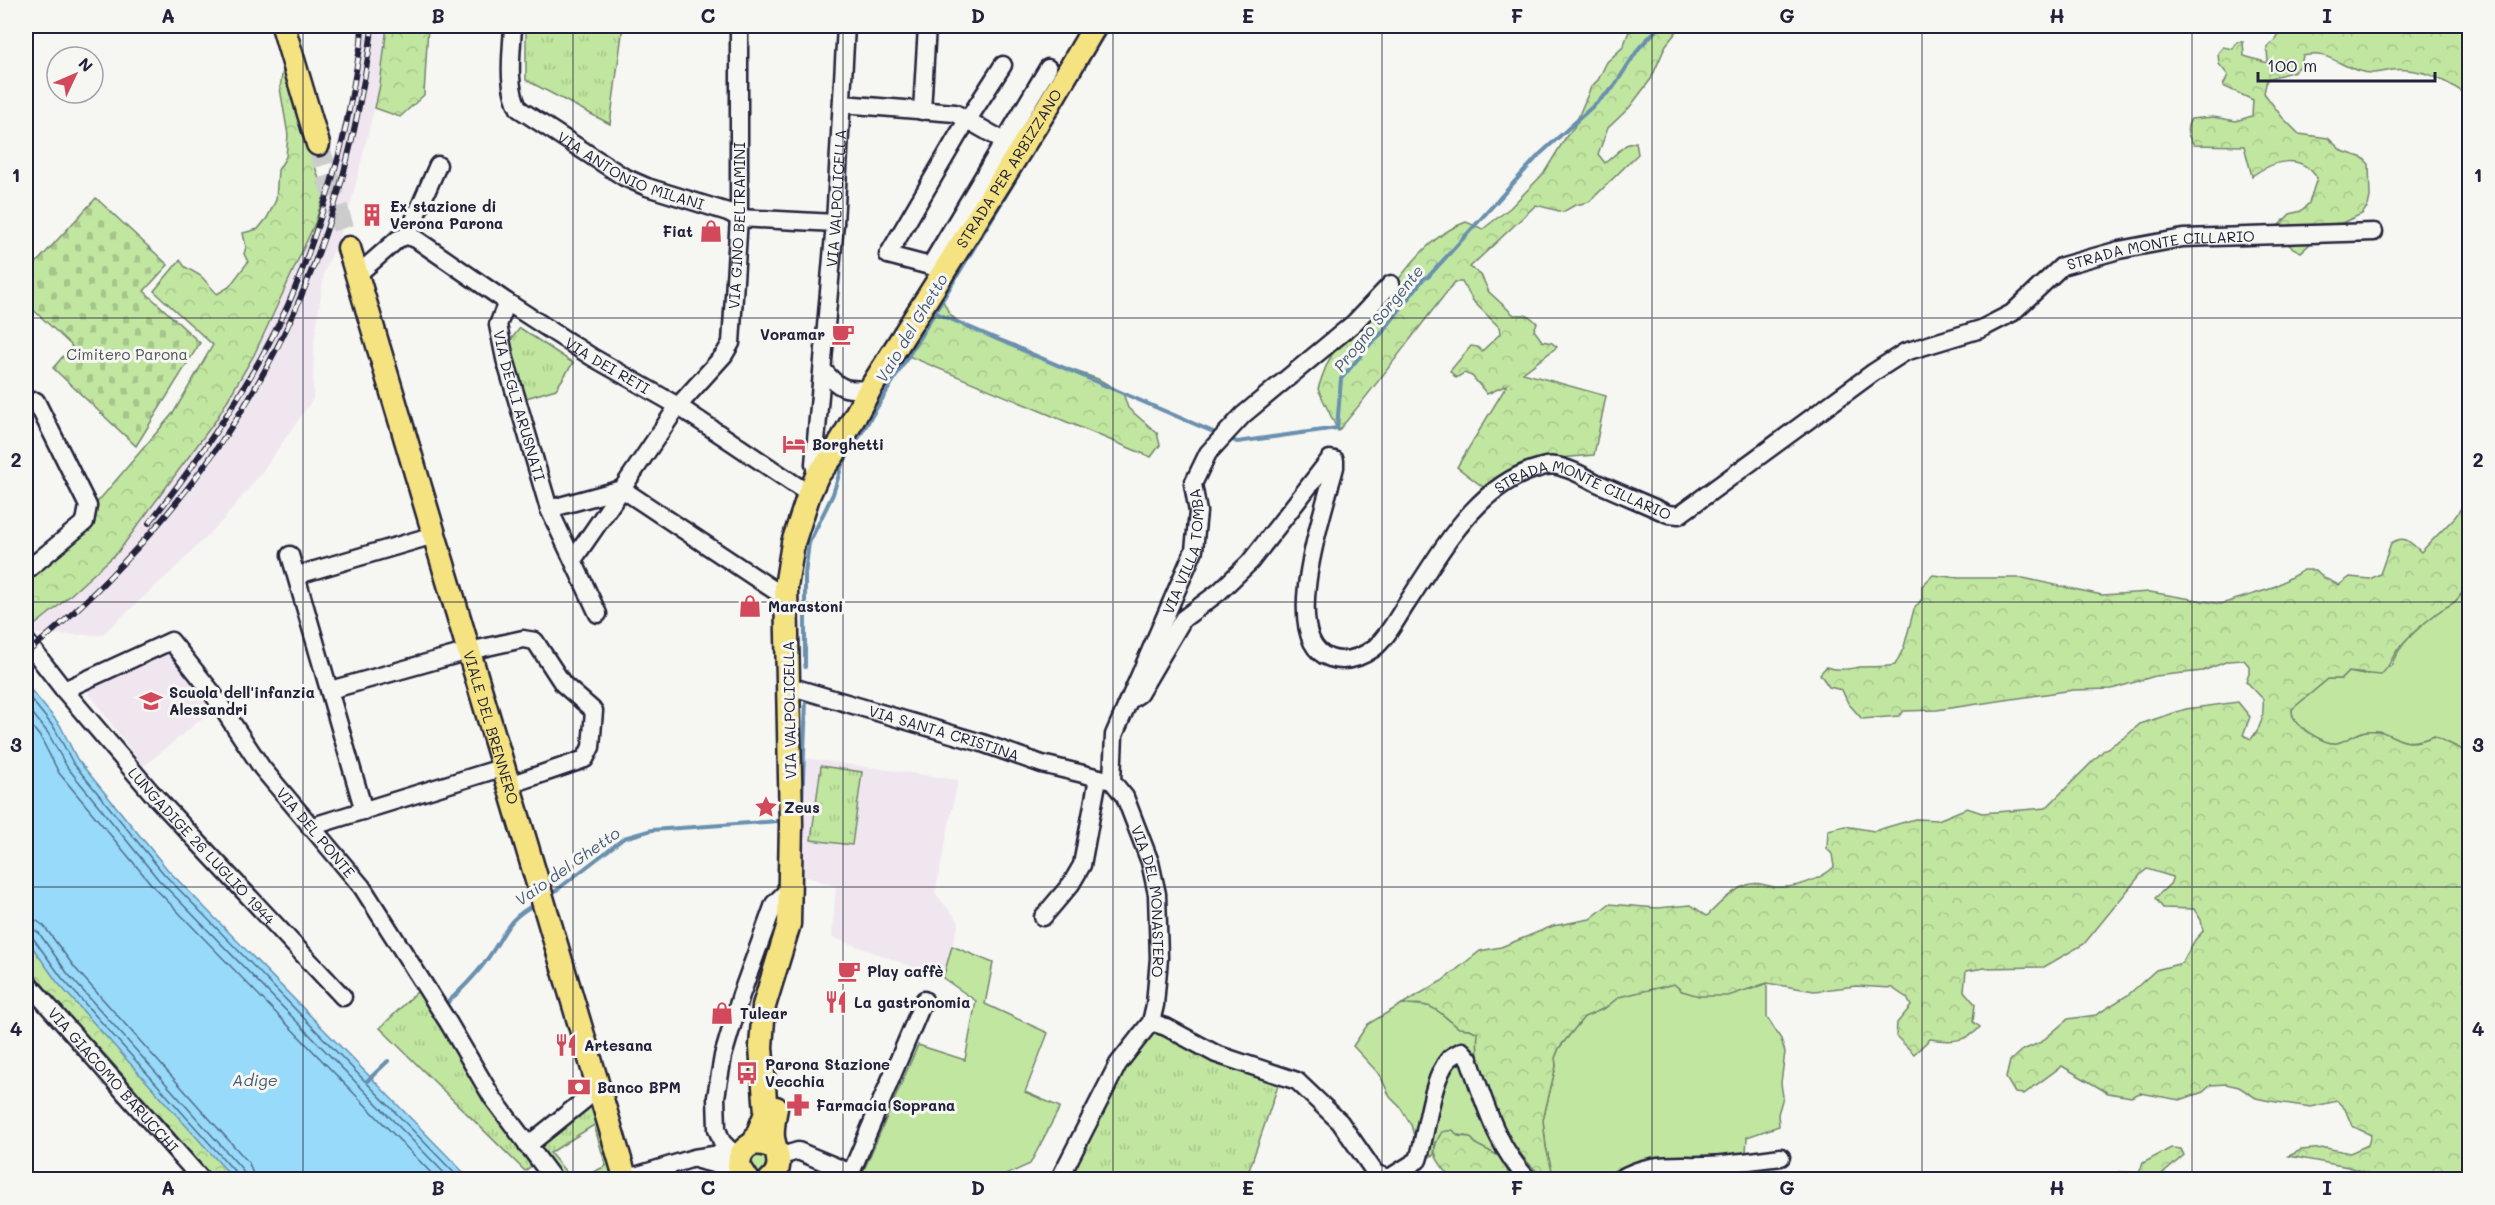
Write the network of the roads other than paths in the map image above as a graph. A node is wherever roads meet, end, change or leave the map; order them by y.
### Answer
1 (283, 26) edge
2 (513, 26) edge
3 (740, 26) edge
4 (846, 26) edge
5 (927, 26) edge
6 (1095, 26) edge
7 (1003, 65) dead end
8 (1048, 68) dead end
9 (842, 104) junction
10 (922, 111) junction
11 (968, 121) junction
12 (1004, 141) junction
13 (318, 144) tunnel mouth
14 (438, 165) dead end
15 (739, 218) junction
16 (835, 223) junction
17 (2374, 232) dead end
18 (407, 236) junction
19 (349, 248) tunnel mouth
20 (357, 275) junction
21 (1391, 284) dead end
22 (507, 302) junction
23 (823, 370) junction
24 (870, 389) junction
25 (36, 401) dead end
26 (678, 406) junction
27 (813, 485) junction
28 (622, 489) junction
29 (549, 509) junction
30 (434, 535) junction
31 (291, 555) dead end
32 (573, 560) junction
33 (26, 572) edge
34 (298, 575) junction
35 (786, 598) junction
36 (598, 614) dead end
37 (26, 641) edge
38 (469, 651) junction
39 (789, 686) junction
40 (64, 690) junction
41 (330, 690) junction
42 (1127, 702) junction
43 (506, 776) junction
44 (1109, 782) junction
45 (364, 811) junction
46 (310, 827) junction
47 (791, 887) junction
48 (1043, 917) dead end
49 (26, 981) edge
50 (343, 997) dead end
51 (924, 1000) dead end
52 (1150, 1022) junction
53 (762, 1056) junction
54 (598, 1089) junction
55 (717, 1129) junction
56 (527, 1146) junction
57 (1781, 1157) dead end
58 (694, 1158) junction
59 (744, 1159) edge
60 (774, 1169) edge
61 (708, 1172) edge
62 (202, 1179) edge
63 (554, 1179) edge
64 (625, 1179) edge
65 (1059, 1179) edge
66 (1529, 1179) edge
67 (1618, 1179) edge

1 - 13 main road
2 - 15 street, VIA ANTONIO MILANI
3 - 15 street, VIA GINO BELTRAMINI
4 - 9 street, VIA VALPOLICELLA
5 - 10 street
6 - 24 main road, STRADA PER ARBIZZANO
7 - 11 street
8 - 12 street
9 - 10 street
9 - 16 street, VIA VALPOLICELLA
10 - 11 street
11 - 12 street
11 - 12 street
14 - 18 street
15 - 16 street, VIA ANTONIO MILANI
15 - 26 street, VIA GINO BELTRAMINI
16 - 23 street, VIA VALPOLICELLA
17 - 42 street, STRADA MONTE CILLARIO
18 - 20 street
18 - 22 street, VIA DEI RETI
19 - 20 main road, VIALE DEL BRENNERO
20 - 30 main road, VIALE DEL BRENNERO
21 - 42 street, VIA VILLA TOMBA
22 - 26 street, VIA DEI RETI
22 - 29 street, VIA DEGLI ARUSNATI
23 - 24 street
23 - 27 street, VIA VALPOLICELLA
24 - 27 main road, STRADA PER ARBIZZANO
25 - 33 street
26 - 27 street, VIA DEI RETI
26 - 28 street
27 - 35 main road, VIA VALPOLICELLA
28 - 29 street
28 - 32 street
28 - 35 street
29 - 32 street, VIA DEGLI ARUSNATI
30 - 34 street
30 - 38 main road, VIALE DEL BRENNERO
31 - 34 street
32 - 36 street, VIA DEGLI ARUSNATI
34 - 41 street
35 - 39 main road, VIA VALPOLICELLA
37 - 40 street
38 - 41 street
38 - 43 main road, VIALE DEL BRENNERO
38 - 43 street
39 - 44 street, VIA SANTA CRISTINA
39 - 47 main road, VIA VALPOLICELLA
40 - 46 street, VIA DEL PONTE
40 - 50 street, LUNGADIGE 26 LUGLIO 1944
41 - 45 street
42 - 44 street, VIA VILLA TOMBA
43 - 45 street
43 - 54 main road, VIALE DEL BRENNERO
44 - 48 street
44 - 52 street, VIA DEL MONASTERO
45 - 46 street
46 - 56 street, VIA DEL PONTE
47 - 53 main road, VIA VALPOLICELLA
47 - 55 street
49 - 62 street, VIA GIACOMO BARUCCHI
51 - 60 street
52 - 65 street, VIA DEL MONASTERO
52 - 66 street
53 - 59 main road, VIA VALPOLICELLA
53 - 60 main road
54 - 56 street
54 - 64 main road, VIALE DEL BRENNERO
55 - 58 street
55 - 59 street
56 - 63 street, VIA DEL PONTE
57 - 67 street
58 - 59 street, VIALE DEL BRENNERO
58 - 61 street
58 - 64 street, VIALE DEL BRENNERO
59 - 60 main road
59 - 61 street

